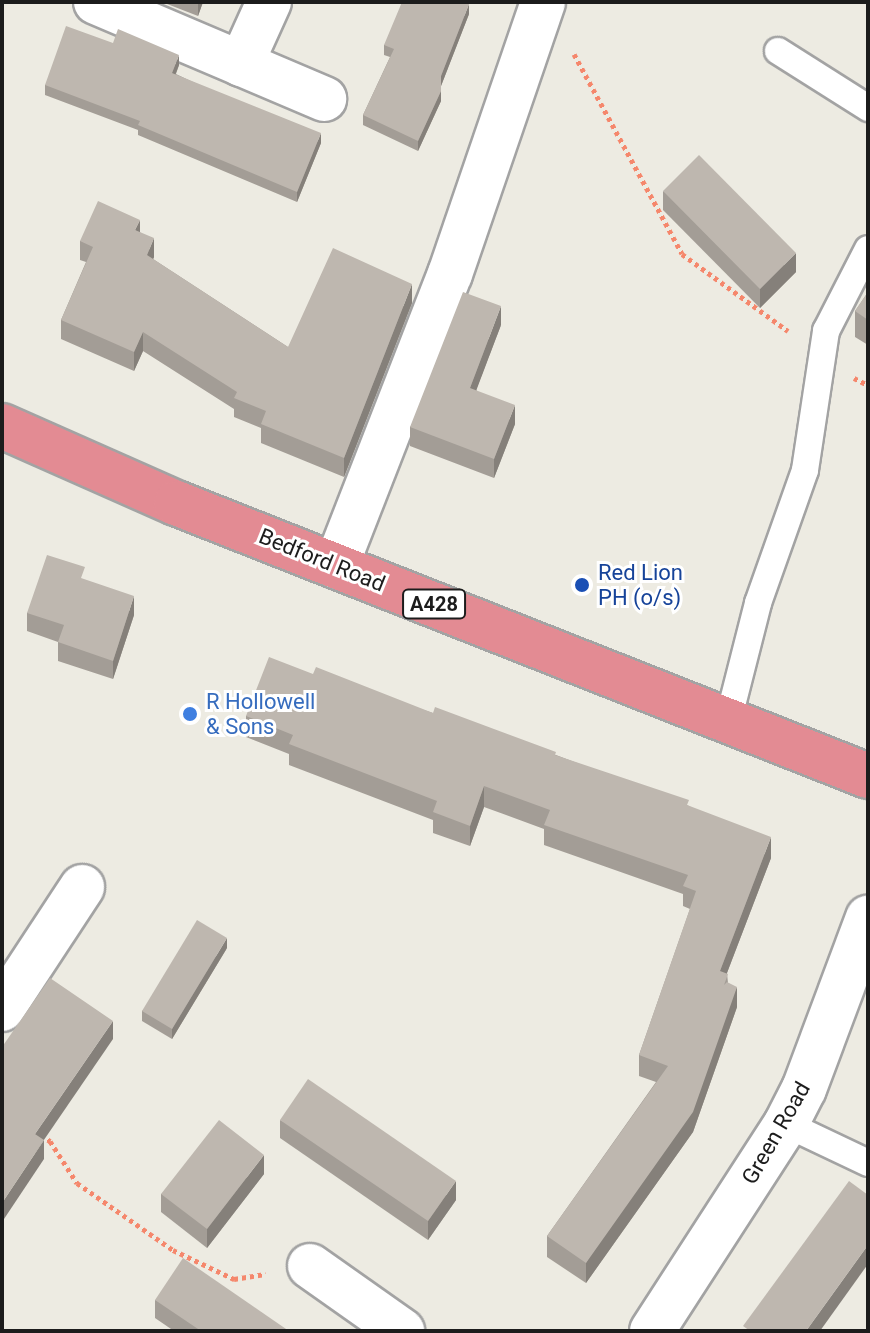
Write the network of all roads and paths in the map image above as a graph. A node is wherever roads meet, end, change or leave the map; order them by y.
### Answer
1 (96, 2) edge
2 (269, 2) edge
3 (543, 2) edge
4 (569, 44) dead end
5 (778, 51) dead end
6 (241, 64) junction
7 (324, 99) dead end
8 (868, 108) edge
9 (868, 249) edge
10 (822, 356) junction
11 (868, 385) edge
12 (2, 426) edge
13 (336, 566) junction
14 (728, 721) junction
15 (868, 776) edge
16 (82, 887) dead end
17 (868, 918) edge
18 (2, 1009) edge
19 (786, 1124) junction
20 (38, 1134) edge
21 (868, 1163) edge
22 (310, 1266) joint
23 (402, 1331) edge
24 (652, 1331) edge

1 - 6 street
2 - 6 street
3 - 13 street
4 - 10 path
5 - 8 lane
6 - 7 street
9 - 10 lane
10 - 11 path
10 - 14 lane
12 - 13 highway, Bedford Road / A428
13 - 14 highway, Bedford Road / A428
14 - 15 highway, Bedford Road / A428
16 - 18 street
17 - 19 street, Green Road
19 - 21 lane
19 - 24 street, Green Road
20 - 22 path
22 - 23 street

